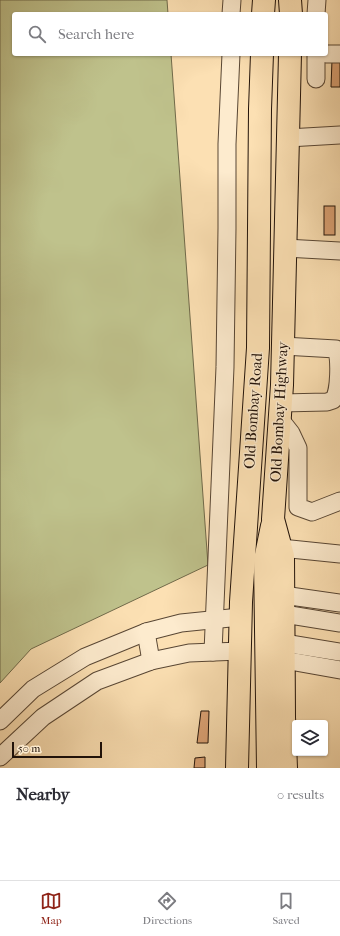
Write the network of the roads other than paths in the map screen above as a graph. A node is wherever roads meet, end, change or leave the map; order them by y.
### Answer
1 (232, 0) edge
2 (264, 0) edge
3 (290, 0) edge
4 (317, 0) edge
5 (232, 12) edge
6 (263, 12) edge
7 (291, 12) edge
8 (316, 12) edge
9 (328, 54) edge
10 (340, 54) edge
11 (231, 56) edge
12 (262, 56) edge
13 (290, 56) edge
14 (316, 56) edge
15 (316, 79) dead end
16 (340, 135) edge
17 (288, 138) junction
18 (286, 248) junction
19 (340, 251) edge
20 (283, 346) junction
21 (281, 411) junction
22 (340, 501) edge
23 (340, 554) edge
24 (276, 555) junction
25 (340, 564) edge
26 (340, 603) edge
27 (283, 604) junction
28 (240, 617) junction
29 (214, 620) junction
30 (340, 623) edge
31 (146, 632) junction
32 (240, 651) junction
33 (213, 652) junction
34 (284, 652) junction
35 (340, 652) edge
36 (151, 661) junction
37 (340, 670) edge
38 (0, 721) edge
39 (0, 757) edge
40 (237, 768) edge
41 (268, 768) edge
42 (286, 768) edge

1 - 5 street
2 - 6 main road
3 - 7 main road
4 - 8 street
9 - 10 street
11 - 29 street
12 - 28 main road, Old Bombay Road
13 - 17 main road, Old Bombay Highway
14 - 15 street
16 - 17 street
17 - 18 main road, Old Bombay Highway
18 - 19 street
18 - 20 main road, Old Bombay Highway
20 - 21 main road, Old Bombay Highway
20 - 21 street
21 - 22 street
21 - 24 main road, Old Bombay Highway
23 - 24 street
24 - 25 street
24 - 27 main road
24 - 41 main road
26 - 27 street
27 - 30 street
27 - 34 main road
28 - 29 street
28 - 32 main road, Old Bombay Road
29 - 31 street
29 - 33 street
31 - 36 street
31 - 38 street
32 - 33 street
32 - 40 main road, Old Bombay Road
33 - 36 street
34 - 35 street
34 - 37 street
34 - 42 main road
36 - 39 street

